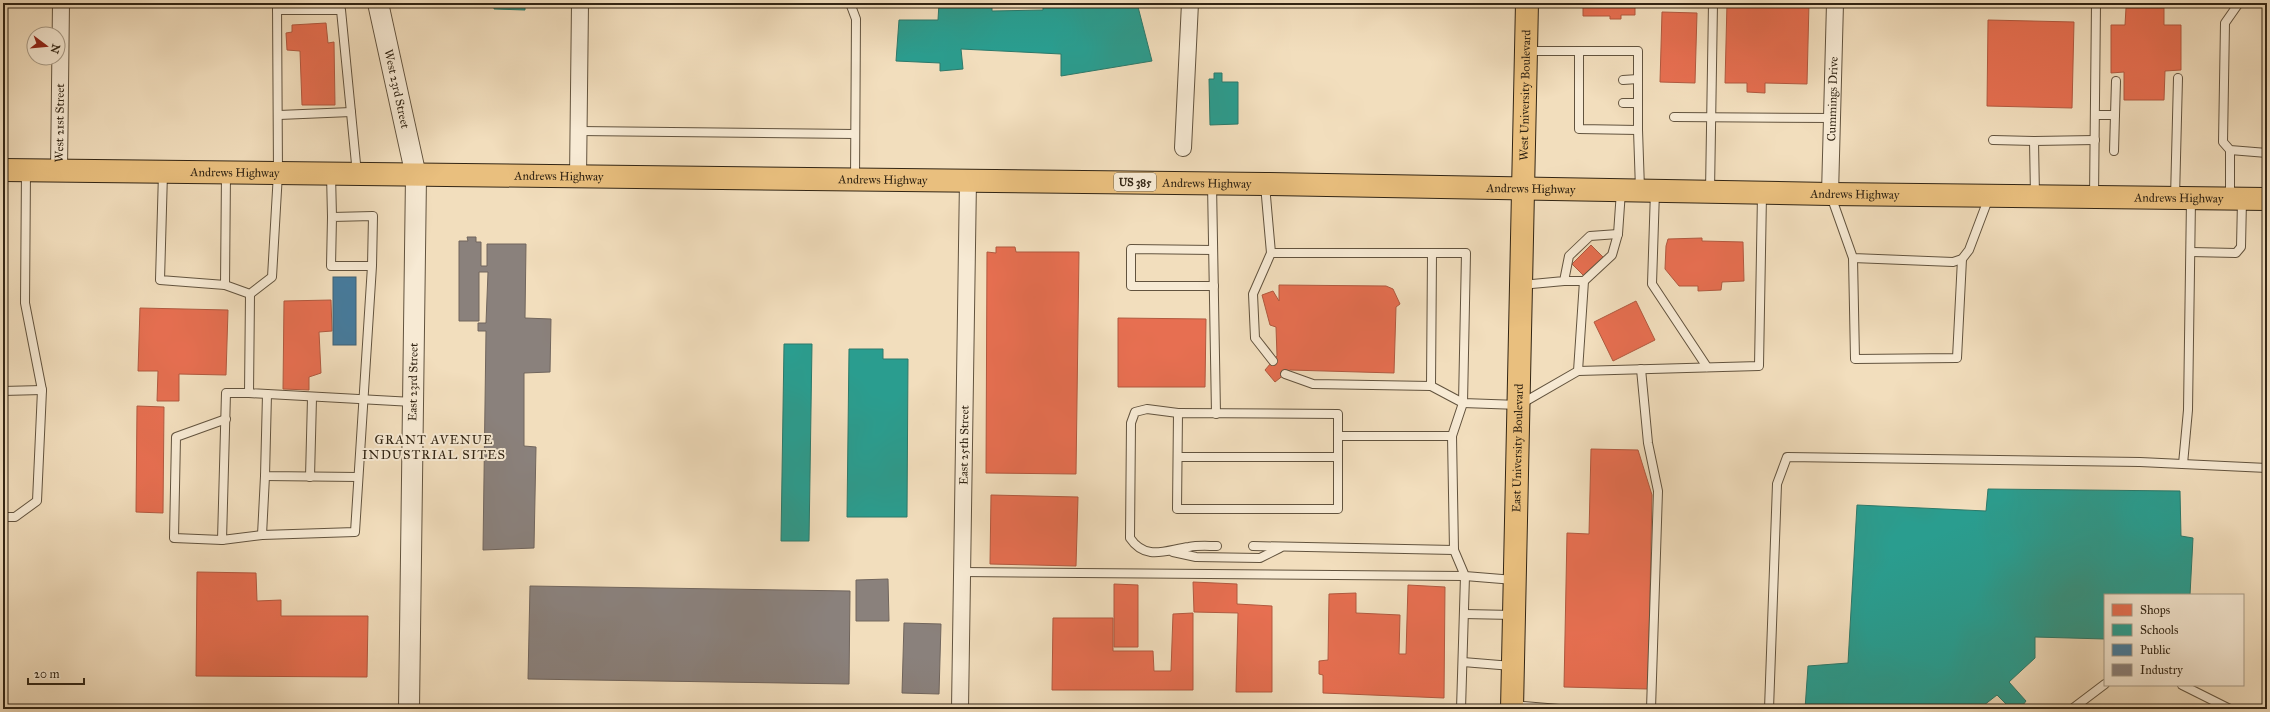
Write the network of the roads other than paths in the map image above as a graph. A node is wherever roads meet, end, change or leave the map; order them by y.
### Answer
1 (61, 3) edge
2 (378, 3) edge
3 (580, 3) edge
4 (850, 3) edge
5 (1190, 3) edge
6 (1527, 3) edge
7 (1712, 3) edge
8 (1835, 3) edge
9 (2096, 3) edge
10 (2239, 3) edge
11 (277, 6) edge
12 (341, 6) edge
13 (1526, 51) junction
14 (1579, 51) junction
15 (2178, 78) dead end
16 (1623, 80) dead end
17 (1638, 80) junction
18 (2116, 81) dead end
19 (1623, 103) dead end
20 (1638, 103) junction
21 (351, 112) junction
22 (279, 115) junction
23 (2096, 115) junction
24 (2115, 116) junction
25 (1674, 117) dead end
26 (1711, 117) junction
27 (1832, 118) junction
28 (1638, 130) junction
29 (579, 131) junction
30 (855, 134) junction
31 (1993, 140) dead end
32 (2095, 140) junction
33 (2034, 141) junction
34 (1183, 148) dead end
35 (2230, 150) junction
36 (2114, 151) dead end
37 (2267, 153) edge
38 (3, 170) edge
39 (26, 170) junction
40 (59, 170) junction
41 (163, 172) junction
42 (226, 173) junction
43 (278, 173) junction
44 (331, 174) junction
45 (358, 175) junction
46 (416, 176) junction
47 (578, 178) junction
48 (855, 180) junction
49 (968, 180) junction
50 (1212, 183) junction
51 (1265, 184) junction
52 (1524, 188) junction
53 (1639, 190) junction
54 (1710, 192) junction
55 (1762, 193) junction
56 (1830, 194) junction
57 (1989, 196) junction
58 (2035, 197) junction
59 (2094, 198) junction
60 (2183, 198) junction
61 (2236, 199) junction
62 (2267, 199) edge
63 (332, 217) junction
64 (1618, 234) junction
65 (1213, 250) junction
66 (2191, 252) junction
67 (1271, 253) junction
68 (1432, 253) junction
69 (1853, 258) junction
70 (1962, 259) junction
71 (372, 266) junction
72 (1564, 281) junction
73 (1584, 281) junction
74 (225, 285) junction
75 (1521, 285) junction
76 (1214, 286) junction
77 (250, 294) junction
78 (1272, 361) dead end
79 (1707, 367) junction
80 (1641, 369) junction
81 (1578, 371) junction
82 (1285, 374) dead end
83 (1431, 386) junction
84 (42, 390) junction
85 (3, 391) edge
86 (249, 393) junction
87 (267, 394) junction
88 (312, 398) junction
89 (364, 400) junction
90 (413, 402) junction
91 (1463, 403) junction
92 (1519, 405) junction
93 (1178, 413) junction
94 (1216, 414) junction
95 (226, 419) junction
96 (1338, 436) junction
97 (1452, 436) junction
98 (1178, 457) junction
99 (1338, 457) junction
100 (2183, 464) junction
101 (2267, 468) edge
102 (265, 476) junction
103 (310, 477) junction
104 (358, 477) junction
105 (3, 517) edge
106 (262, 535) junction
107 (222, 540) junction
108 (1217, 546) dead end
109 (1253, 546) dead end
110 (1281, 547) junction
111 (1454, 550) junction
112 (1172, 552) junction
113 (962, 572) junction
114 (1465, 576) junction
115 (1515, 580) junction
116 (1464, 614) junction
117 (1514, 615) junction
118 (1463, 662) junction
119 (1513, 666) junction
120 (2104, 685) edge
121 (2184, 686) edge
122 (1512, 707) edge
123 (409, 709) edge
124 (960, 709) edge
125 (1461, 709) edge
126 (1559, 709) edge
127 (1651, 709) edge
128 (1769, 709) edge
129 (2072, 709) edge
130 (2230, 709) edge

1 - 40 street, West 21st Street
2 - 46 street, West 23rd Street
3 - 29 street
4 - 30 lane
5 - 34 street
6 - 13 main road, West University Boulevard
7 - 26 lane
8 - 27 street, Cummings Drive
9 - 23 lane
10 - 35 lane
11 - 12 lane
11 - 22 lane
12 - 21 lane
13 - 14 lane
13 - 52 main road, West University Boulevard
14 - 17 lane
14 - 28 lane
15 - 60 lane
16 - 17 lane
17 - 20 lane
18 - 24 lane
19 - 20 lane
20 - 28 lane
21 - 22 lane
21 - 45 lane
22 - 43 lane
23 - 24 lane
23 - 32 lane
24 - 36 lane
25 - 26 lane
26 - 27 lane
26 - 54 lane
27 - 56 street, Cummings Drive
28 - 53 lane
29 - 30 lane
29 - 47 street
30 - 48 lane
31 - 33 lane
32 - 33 lane
32 - 59 lane
33 - 58 lane
35 - 37 lane
35 - 61 lane
38 - 39 main road, Andrews Highway / US 385
39 - 40 main road, Andrews Highway / US 385
39 - 84 lane
40 - 41 main road, Andrews Highway / US 385
41 - 42 main road, Andrews Highway / US 385
41 - 74 lane
42 - 43 main road, Andrews Highway / US 385
42 - 74 lane
43 - 44 main road, Andrews Highway / US 385
43 - 77 lane
44 - 45 main road, Andrews Highway / US 385
44 - 63 lane
45 - 46 main road, Andrews Highway / US 385
46 - 47 main road, Andrews Highway / US 385
46 - 90 street, East 23rd Street
47 - 48 main road, Andrews Highway / US 385
48 - 49 main road, Andrews Highway / US 385
49 - 50 main road, Andrews Highway / US 385
49 - 113 street, East 25th Street
50 - 51 main road, Andrews Highway / US 385
50 - 65 lane
51 - 52 main road, Andrews Highway / US 385
51 - 67 lane
52 - 53 main road, Andrews Highway / US 385
52 - 75 main road, East University Boulevard
53 - 54 main road, Andrews Highway / US 385
53 - 64 lane
53 - 79 lane
54 - 55 main road, Andrews Highway / US 385
55 - 56 main road, Andrews Highway / US 385
55 - 79 lane
56 - 57 main road, Andrews Highway / US 385
56 - 69 lane
57 - 58 main road, Andrews Highway / US 385
57 - 70 lane
58 - 59 main road, Andrews Highway / US 385
59 - 60 main road, Andrews Highway / US 385
60 - 61 main road, Andrews Highway / US 385
60 - 66 lane
61 - 62 main road, Andrews Highway / US 385
61 - 66 lane
63 - 71 lane
63 - 71 lane
64 - 72 lane
64 - 73 lane
65 - 76 lane
65 - 76 lane
66 - 100 lane
67 - 68 lane
67 - 78 lane
68 - 83 lane
68 - 91 lane
69 - 70 lane
69 - 70 lane
71 - 89 lane
72 - 73 lane
72 - 75 lane
73 - 81 lane
74 - 77 lane
75 - 92 main road, East University Boulevard
76 - 94 lane
77 - 86 lane
79 - 80 lane
80 - 81 lane
80 - 127 lane
81 - 92 lane
82 - 83 lane
83 - 91 lane
84 - 85 lane
84 - 105 lane
86 - 87 lane
86 - 95 lane
87 - 88 lane
87 - 102 lane
88 - 89 lane
88 - 103 lane
89 - 90 lane
89 - 104 lane
90 - 123 street, East 23rd Street
91 - 92 lane
91 - 97 lane
92 - 115 main road, East University Boulevard
93 - 94 lane
93 - 98 lane
93 - 112 lane
94 - 96 lane
95 - 107 lane
95 - 107 lane
96 - 97 lane
96 - 99 lane
97 - 111 lane
98 - 99 lane
98 - 99 lane
100 - 101 lane
100 - 128 lane
102 - 103 lane
102 - 106 lane
103 - 104 lane
104 - 106 lane
106 - 107 lane
108 - 112 lane
109 - 110 lane
110 - 111 lane
110 - 112 lane
111 - 114 lane
113 - 114 lane
113 - 124 street, East 25th Street
114 - 115 lane
114 - 116 lane
115 - 117 main road, East University Boulevard
116 - 117 lane
116 - 118 lane
117 - 119 main road, East University Boulevard
118 - 119 lane
118 - 125 lane
119 - 122 main road, East University Boulevard
120 - 129 lane
121 - 130 lane
122 - 126 lane

